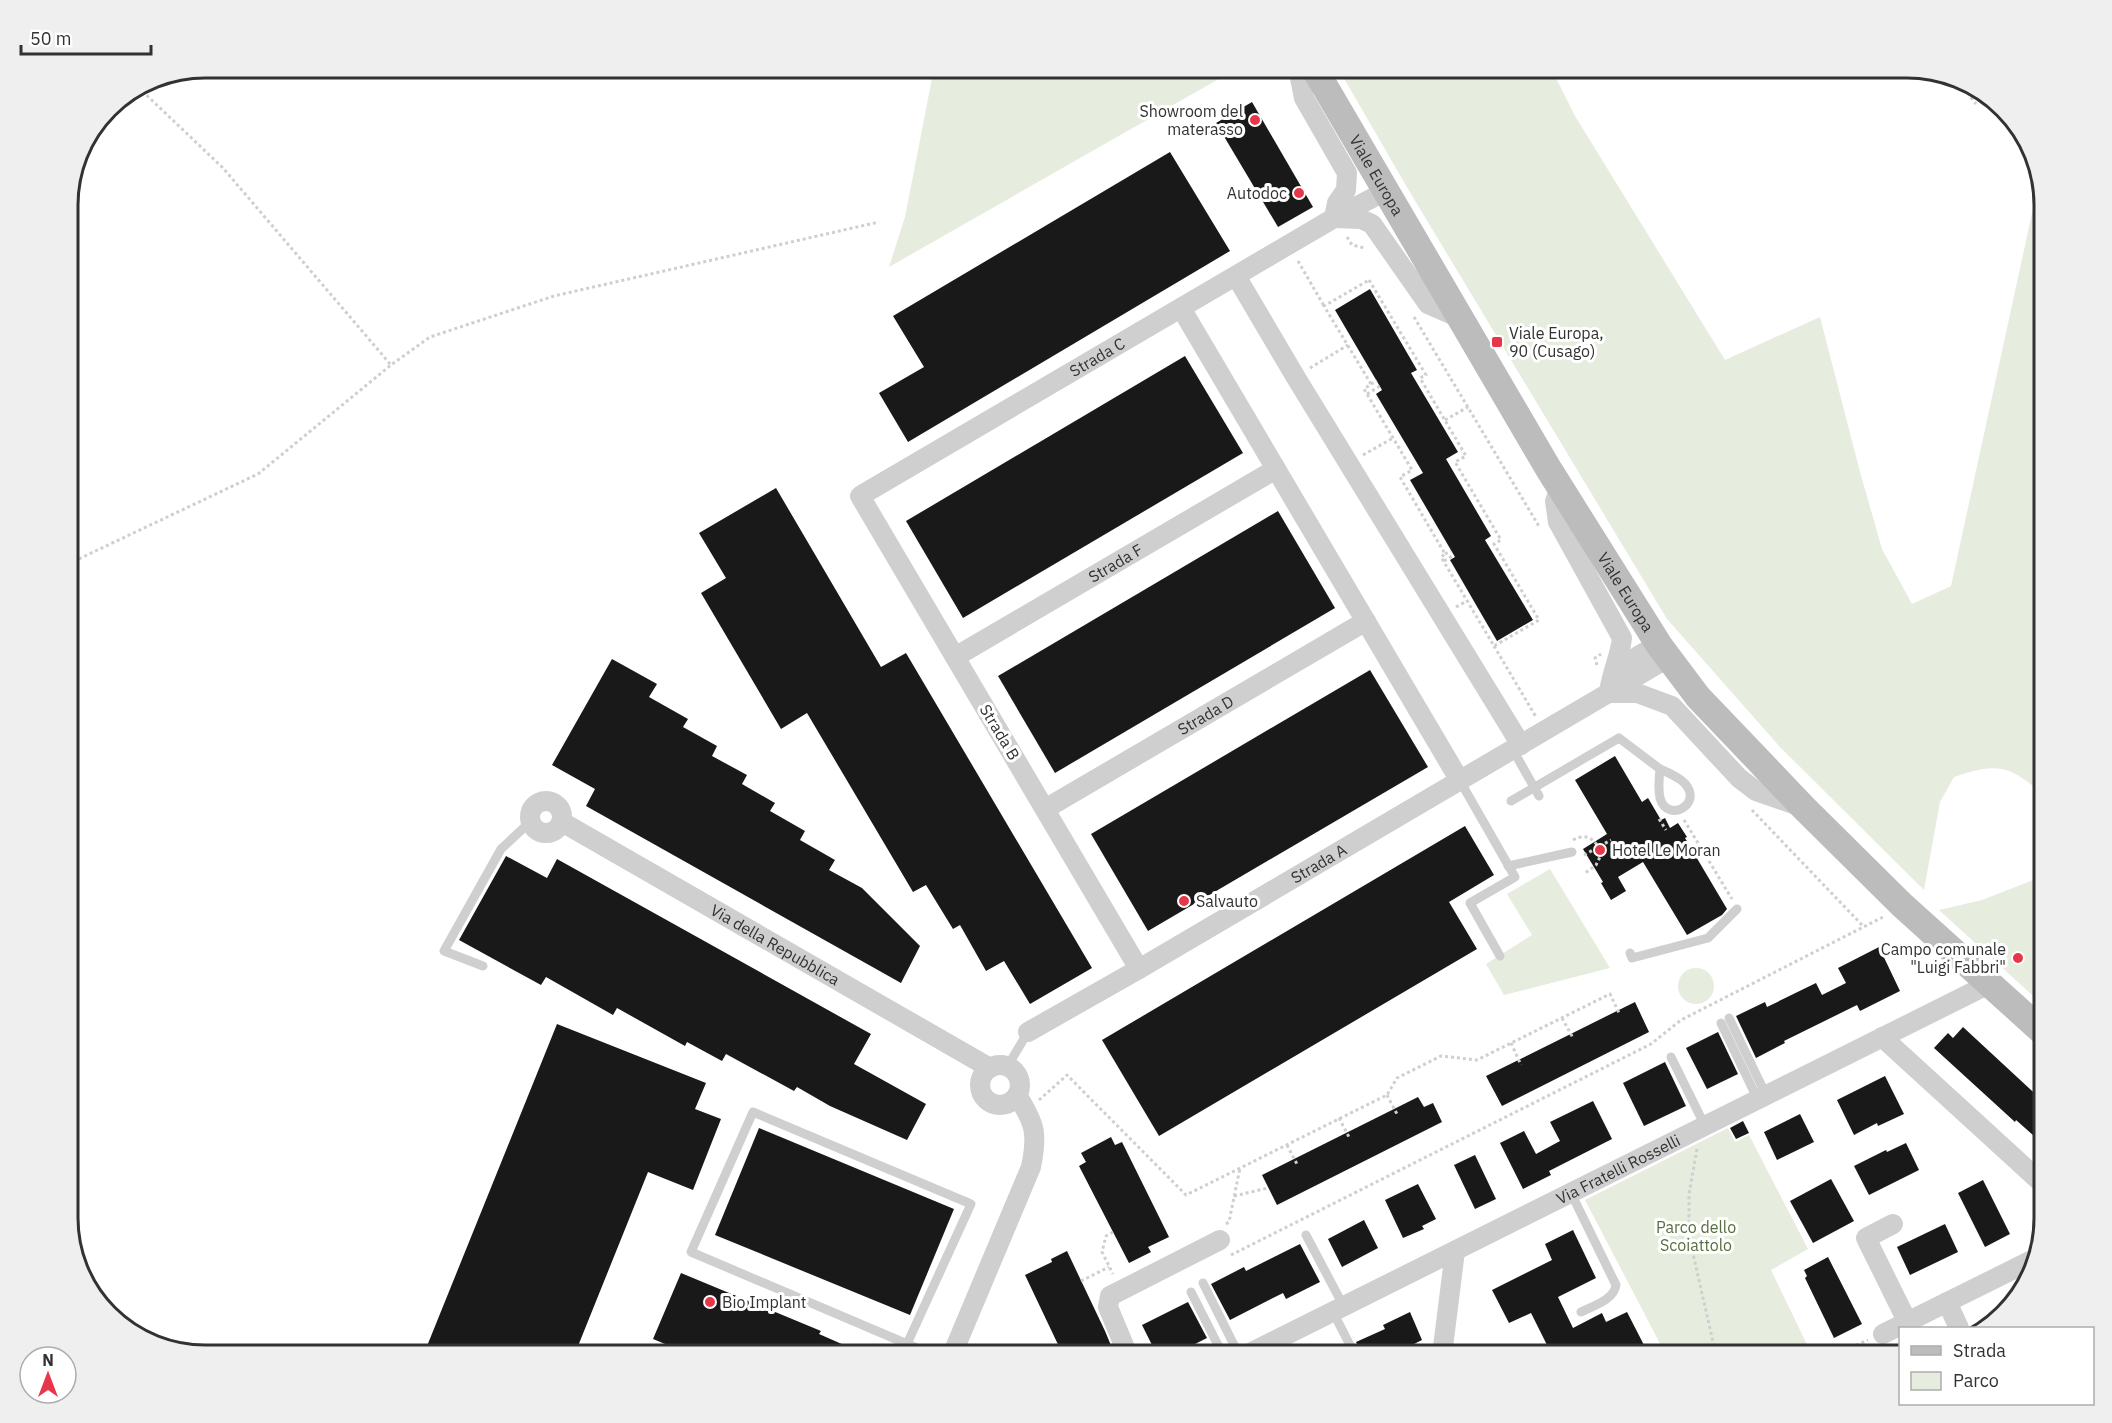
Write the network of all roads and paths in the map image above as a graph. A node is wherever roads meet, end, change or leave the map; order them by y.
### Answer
1 (1300, 78) edge
2 (1320, 78) edge
3 (145, 93) edge
4 (1968, 93) edge
5 (1976, 104) dead end
6 (1382, 185) junction
7 (1334, 218) junction
8 (879, 222) dead end
9 (1288, 245) junction
10 (1374, 249) dead end
11 (1236, 276) junction
12 (1324, 306) junction
13 (1181, 308) junction
14 (1412, 314) dead end
15 (1460, 318) junction
16 (1348, 345) junction
17 (391, 365) junction
18 (1295, 376) junction
19 (1377, 381) dead end
20 (1371, 384) junction
21 (1380, 386) dead end
22 (1367, 394) junction
23 (1468, 407) junction
24 (1445, 420) junction
25 (1393, 438) junction
26 (1348, 464) junction
27 (1276, 469) junction
28 (1560, 488) junction
29 (860, 496) joint
30 (1493, 526) junction
31 (1487, 530) dead end
32 (1495, 531) junction
33 (1490, 534) dead end
34 (1546, 537) dead end
35 (1451, 550) dead end
36 (1445, 554) junction
37 (1454, 555) dead end
38 (78, 559) edge
39 (1444, 561) junction
40 (1366, 621) junction
41 (1494, 646) junction
42 (1603, 646) dead end
43 (1664, 651) junction
44 (955, 657) junction
45 (1609, 693) junction
46 (1620, 727) dead end
47 (1544, 731) junction
48 (1619, 738) junction
49 (1517, 748) junction
50 (1660, 769) junction
51 (1460, 781) junction
52 (1536, 792) junction
53 (1511, 801) dead end
54 (1804, 808) junction
55 (1045, 809) junction
56 (1678, 810) junction
57 (1660, 821) dead end
58 (530, 822) joint
59 (1666, 830) dead end
60 (1611, 840) dead end
61 (1599, 847) junction
62 (1569, 848) joint
63 (1586, 854) dead end
64 (1508, 866) junction
65 (1584, 874) dead end
66 (1737, 909) joint
67 (1888, 915) dead end
68 (1630, 952) dead end
69 (1500, 956) dead end
70 (483, 966) dead end
71 (1139, 969) junction
72 (1989, 984) junction
73 (1620, 1015) dead end
74 (1562, 1018) junction
75 (1725, 1020) dead end
76 (2034, 1024) edge
77 (1028, 1032) joint
78 (1882, 1037) junction
79 (1573, 1038) dead end
80 (1511, 1043) junction
81 (1671, 1057) dead end
82 (1521, 1065) dead end
83 (999, 1067) junction
84 (1387, 1095) junction
85 (1762, 1097) junction
86 (1022, 1103) junction
87 (1397, 1114) dead end
88 (1339, 1118) junction
89 (1702, 1128) junction
90 (1349, 1137) dead end
91 (1287, 1145) junction
92 (1297, 1164) dead end
93 (2034, 1176) edge
94 (1268, 1188) dead end
95 (1570, 1193) junction
96 (1234, 1196) dead end
97 (1893, 1224) dead end
98 (1113, 1232) dead end
99 (1306, 1235) dead end
100 (1226, 1247) joint
101 (1455, 1251) junction
102 (2025, 1263) edge
103 (1109, 1266) junction
104 (1081, 1281) dead end
105 (1116, 1281) dead end
106 (1203, 1283) dead end
107 (1191, 1292) dead end
108 (1947, 1302) junction
109 (1338, 1309) junction
110 (1581, 1312) dead end
111 (1907, 1321) junction
112 (1958, 1327) edge
113 (1883, 1334) joint
114 (907, 1344) joint
115 (957, 1345) edge
116 (1124, 1345) edge
117 (1218, 1345) edge
118 (1234, 1345) edge
119 (1268, 1345) edge
120 (1351, 1345) edge
121 (1443, 1345) edge
122 (1714, 1345) edge
123 (1858, 1345) edge

1 - 7 street
2 - 6 main road, Viale Europa
3 - 17 path
4 - 5 path
6 - 7 street, Strada C
6 - 15 main road, Viale Europa
7 - 9 street, Strada C
7 - 10 path
7 - 15 street
8 - 17 path
9 - 11 street, Strada C
9 - 12 path
11 - 13 street, Strada C
11 - 18 street
12 - 16 path
12 - 24 path
13 - 27 street
13 - 29 street, Strada C
14 - 23 path
15 - 28 main road, Viale Europa
16 - 18 path
16 - 20 path
17 - 38 path
18 - 26 street
19 - 20 path
20 - 22 path
21 - 22 path
22 - 25 path
23 - 24 path
23 - 34 path
24 - 30 path
25 - 26 path
25 - 36 path
26 - 49 street
27 - 40 street
27 - 44 street, Strada F
28 - 43 main road, Viale Europa
28 - 45 street
29 - 44 street, Strada B
30 - 31 path
30 - 32 path
32 - 33 path
32 - 41 path
35 - 36 path
36 - 39 path
37 - 39 path
39 - 41 path
40 - 51 street
40 - 55 street, Strada D
41 - 47 path
42 - 45 path
43 - 45 street, Strada A
43 - 54 main road, Viale Europa
44 - 55 street, Strada B
45 - 47 street, Strada A
45 - 54 street
46 - 48 lane
47 - 49 street, Strada A
48 - 50 lane
48 - 52 lane
49 - 51 street, Strada A
49 - 52 lane
50 - 56 lane
50 - 56 lane
51 - 64 lane
51 - 71 street, Strada A
52 - 53 lane
54 - 72 main road, Viale Europa
55 - 71 street, Strada B
56 - 66 path
57 - 59 path
58 - 70 lane
58 - 83 street, Via della Repubblica
60 - 61 path
61 - 62 path
61 - 63 path
61 - 65 path
62 - 64 lane
64 - 69 lane
66 - 68 lane
67 - 100 path
71 - 77 street, Strada A
72 - 76 main road, Viale Europa
72 - 78 street, Via Fratelli Rosselli
73 - 74 path
74 - 79 path
74 - 80 path
75 - 85 lane
77 - 83 lane
78 - 85 street, Via Fratelli Rosselli
78 - 93 street
80 - 82 path
80 - 84 path
81 - 89 lane
83 - 86 street
83 - 86 street
84 - 87 path
84 - 88 path
85 - 89 street, Via Fratelli Rosselli
86 - 91 path
86 - 115 street
88 - 90 path
88 - 91 path
89 - 95 street, Via Fratelli Rosselli
89 - 122 path
91 - 92 path
94 - 96 path
95 - 101 street, Via Fratelli Rosselli
95 - 110 lane
97 - 111 street
98 - 103 path
99 - 109 lane
100 - 116 street
101 - 109 street, Via Fratelli Rosselli
101 - 121 street
102 - 108 street
103 - 104 path
103 - 105 path
106 - 118 lane
107 - 117 lane
108 - 111 street
108 - 112 street
109 - 119 street, Via Fratelli Rosselli
109 - 120 lane
111 - 113 street
113 - 123 path
114 - 114 lane

